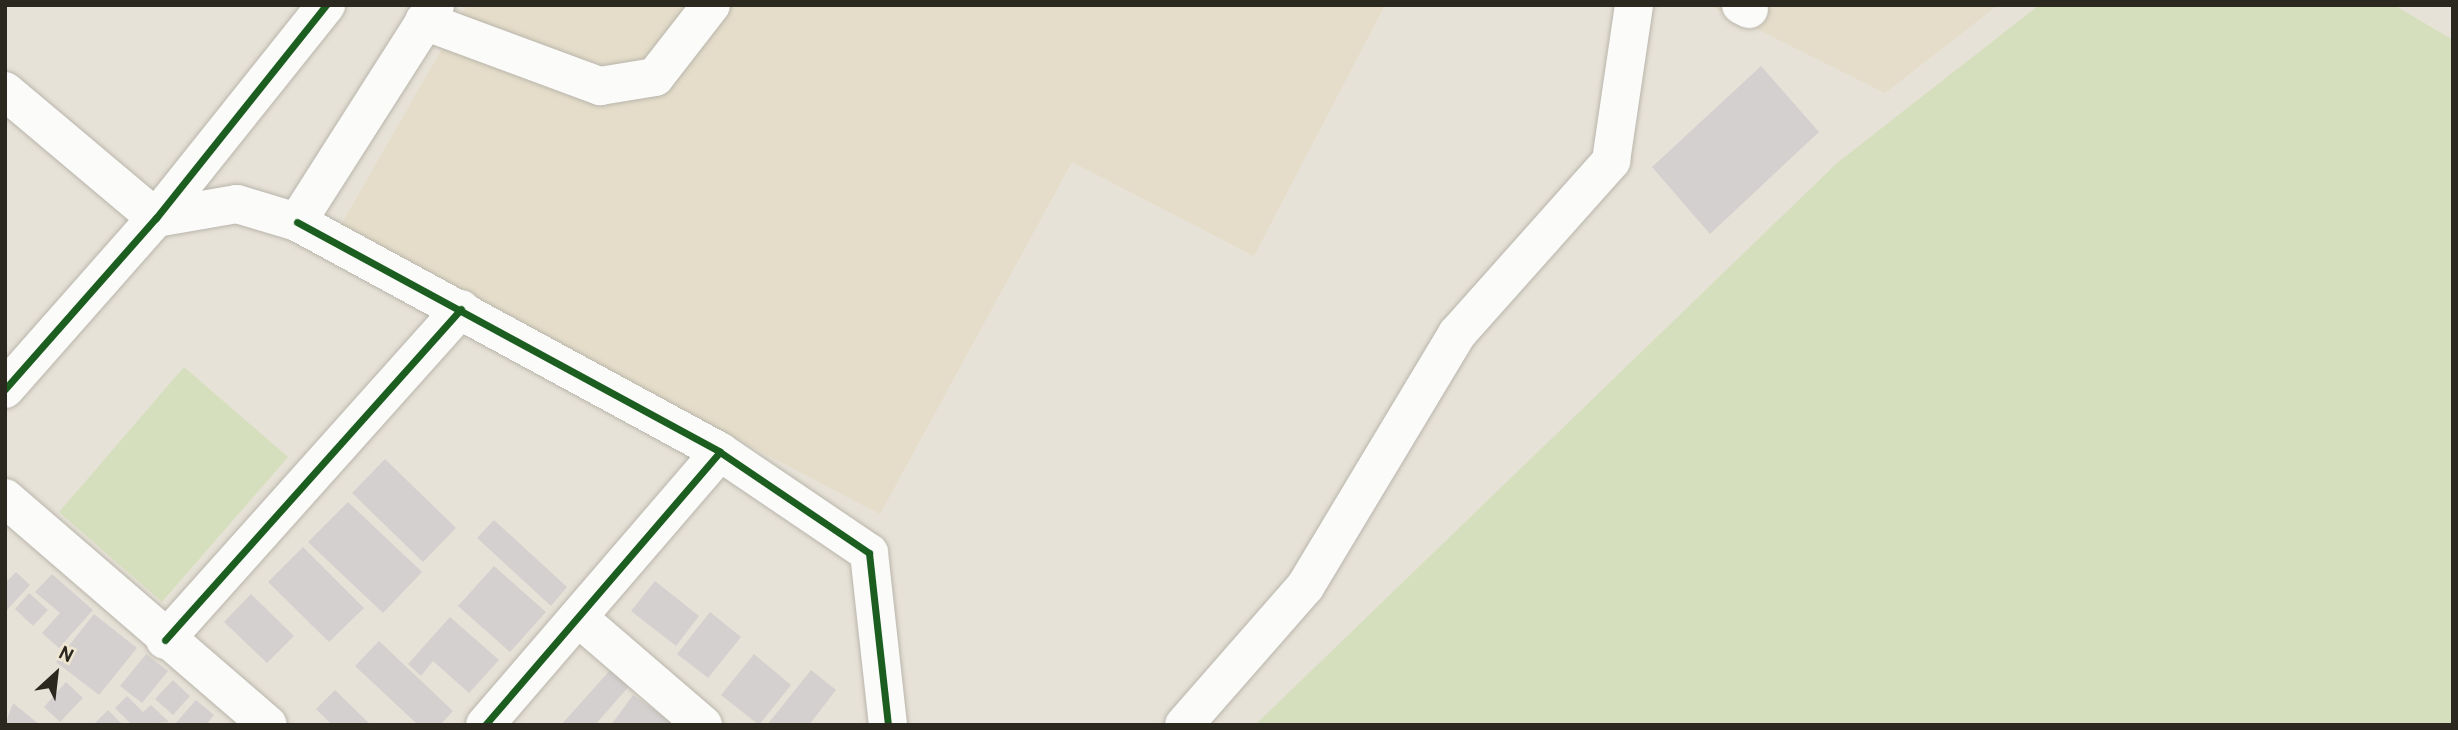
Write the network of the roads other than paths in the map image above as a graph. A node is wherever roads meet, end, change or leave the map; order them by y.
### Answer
1 (326, 5) edge
2 (711, 5) edge
3 (1634, 5) edge
4 (430, 13) edge
5 (5, 91) edge
6 (156, 218) junction
7 (297, 222) junction
8 (461, 309) junction
9 (5, 389) edge
10 (720, 452) junction
11 (5, 498) edge
12 (581, 620) junction
13 (165, 640) junction
14 (268, 725) edge
15 (485, 725) edge
16 (703, 725) edge
17 (888, 725) edge
18 (1184, 725) edge

1 - 6 street
2 - 4 street
3 - 18 street
4 - 7 street
5 - 6 street
6 - 7 street
6 - 9 street
7 - 8 street
8 - 10 street
8 - 13 street
10 - 12 street
10 - 17 street
11 - 13 street
12 - 15 street
12 - 16 street
13 - 14 street

